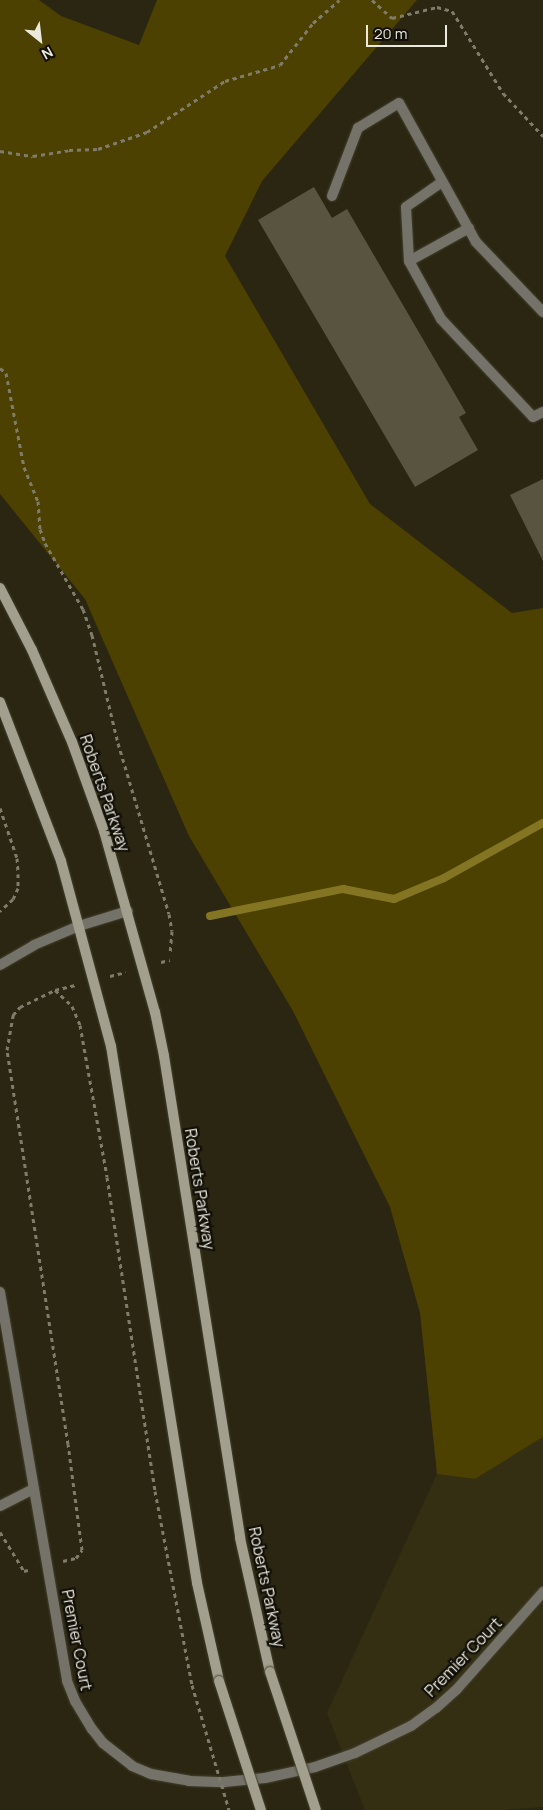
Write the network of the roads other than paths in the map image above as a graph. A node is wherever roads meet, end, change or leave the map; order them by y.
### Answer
1 (442, 182) junction
2 (332, 196) dead end
3 (469, 228) junction
4 (409, 261) junction
5 (543, 312) edge
6 (543, 412) edge
7 (0, 588) edge
8 (0, 702) edge
9 (128, 911) junction
10 (79, 926) junction
11 (0, 965) edge
12 (0, 1292) edge
13 (34, 1489) junction
14 (0, 1506) edge
15 (543, 1592) edge
16 (261, 1810) edge
17 (316, 1810) edge

1 - 2 street
1 - 3 street
1 - 4 street
3 - 4 street
3 - 5 street
4 - 6 street
7 - 9 main road, Roberts Parkway
8 - 10 main road
9 - 10 street
9 - 17 main road, Roberts Parkway, bridge
10 - 11 street
10 - 16 main road, bridge
12 - 13 street, Premier Court
13 - 14 street
13 - 15 street, Premier Court

